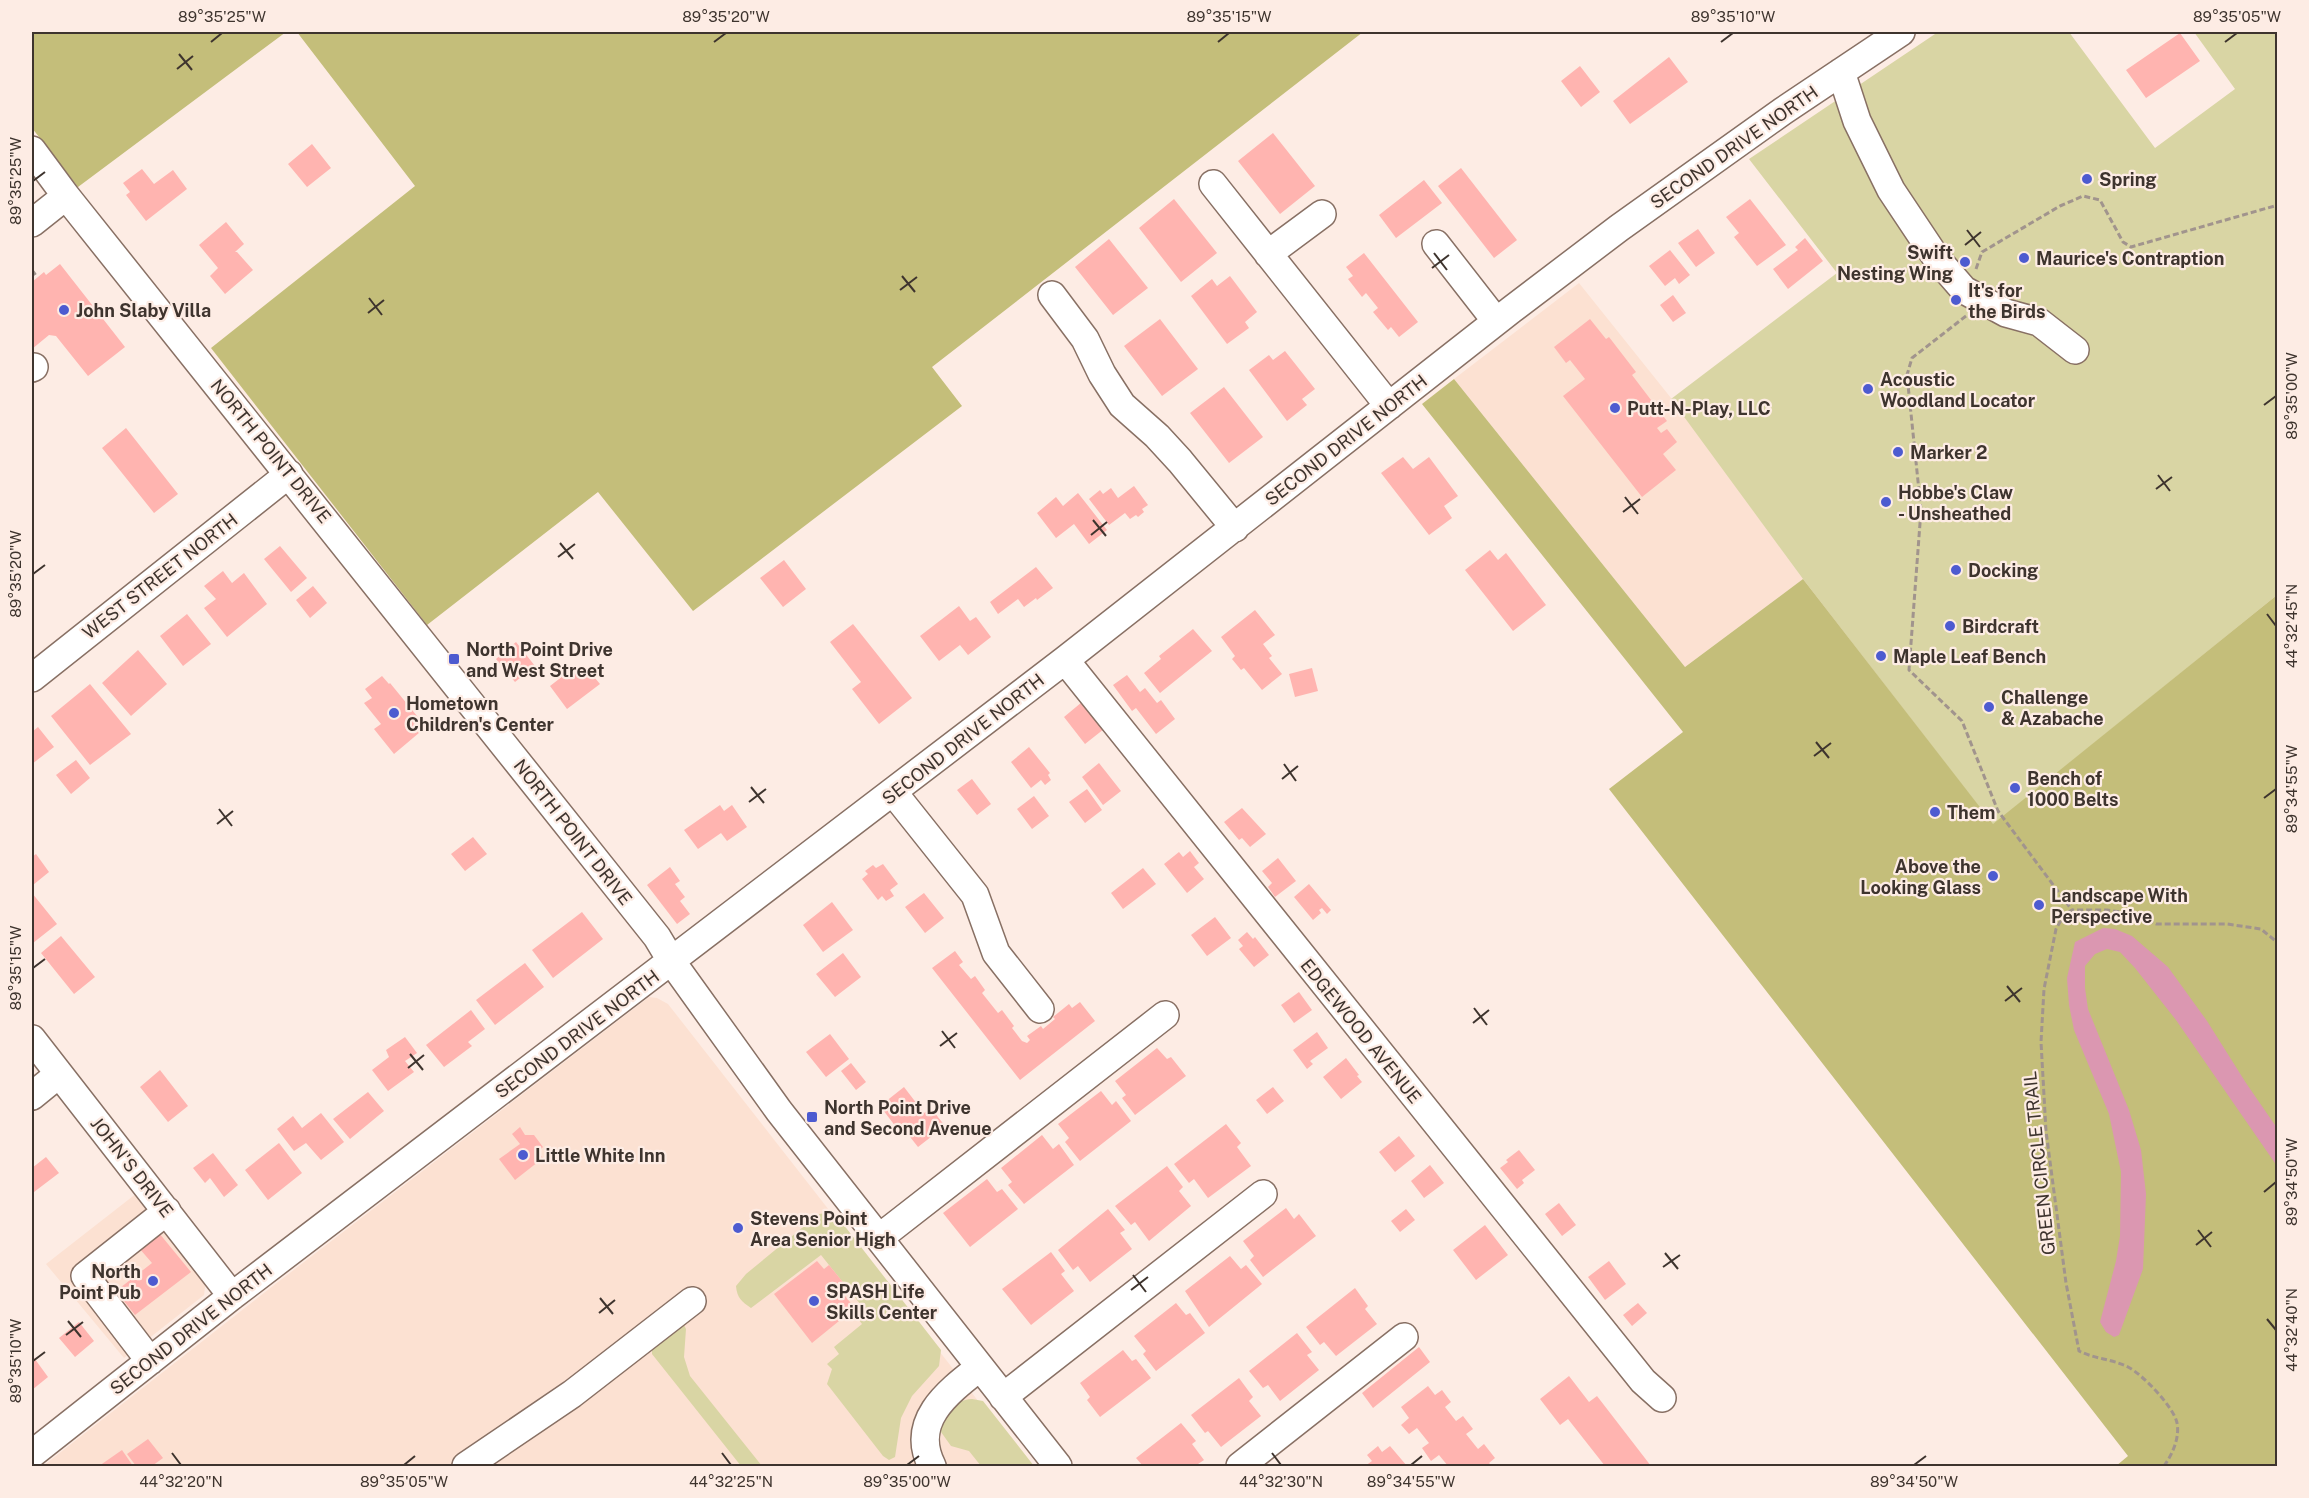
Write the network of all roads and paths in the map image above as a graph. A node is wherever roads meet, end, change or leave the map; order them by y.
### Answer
1 (1900, 32) edge
2 (1841, 72) junction
3 (32, 150) edge
4 (1213, 184) dead end
5 (66, 196) junction
6 (2277, 205) edge
7 (1322, 214) dead end
8 (32, 223) edge
9 (1436, 244) dead end
10 (1268, 254) junction
11 (32, 270) edge
12 (37, 277) dead end
13 (1972, 294) junction
14 (1052, 295) dead end
15 (1497, 321) junction
16 (2075, 350) dead end
17 (1389, 406) junction
18 (289, 474) junction
19 (1235, 528) junction
20 (1065, 660) junction
21 (32, 678) edge
22 (893, 792) junction
23 (2072, 910) junction
24 (2277, 943) edge
25 (672, 962) junction
26 (1040, 1010) dead end
27 (1165, 1015) dead end
28 (32, 1039) edge
29 (59, 1074) junction
30 (32, 1096) edge
31 (1263, 1194) dead end
32 (167, 1211) junction
33 (879, 1238) junction
34 (232, 1296) junction
35 (692, 1301) dead end
36 (1404, 1337) dead end
37 (150, 1361) junction
38 (980, 1367) junction
39 (1003, 1397) junction
40 (1662, 1398) dead end
41 (32, 1454) edge
42 (466, 1467) edge
43 (932, 1467) edge
44 (1058, 1467) edge
45 (1240, 1467) edge
46 (2164, 1467) edge

1 - 2 street, SECOND DRIVE NORTH
2 - 13 street
2 - 15 street, SECOND DRIVE NORTH
3 - 5 street, NORTH POINT DRIVE
4 - 10 street
5 - 8 street
5 - 18 street, NORTH POINT DRIVE
6 - 13 path
7 - 10 street
9 - 15 street
10 - 17 street
11 - 12 path
13 - 16 street
13 - 23 path
14 - 19 street
15 - 17 street, SECOND DRIVE NORTH
17 - 19 street, SECOND DRIVE NORTH
18 - 21 street, WEST STREET NORTH
18 - 25 street, NORTH POINT DRIVE
19 - 20 street, SECOND DRIVE NORTH
20 - 22 street, SECOND DRIVE NORTH
20 - 40 street, EDGEWOOD AVENUE
22 - 25 street, SECOND DRIVE NORTH
22 - 26 street
23 - 24 path
23 - 46 path, GREEN CIRCLE TRAIL
25 - 33 street, NORTH POINT DRIVE
25 - 34 street, SECOND DRIVE NORTH
27 - 33 street
28 - 29 street, JOHN'S DRIVE
29 - 30 street
29 - 32 street, JOHN'S DRIVE
31 - 39 street
32 - 34 street, JOHN'S DRIVE
32 - 37 street
33 - 38 street, NORTH POINT DRIVE
34 - 37 street, SECOND DRIVE NORTH
35 - 42 street
36 - 45 street
37 - 41 street, SECOND DRIVE NORTH
38 - 39 street, NORTH POINT DRIVE
38 - 43 street
39 - 44 street, NORTH POINT DRIVE

